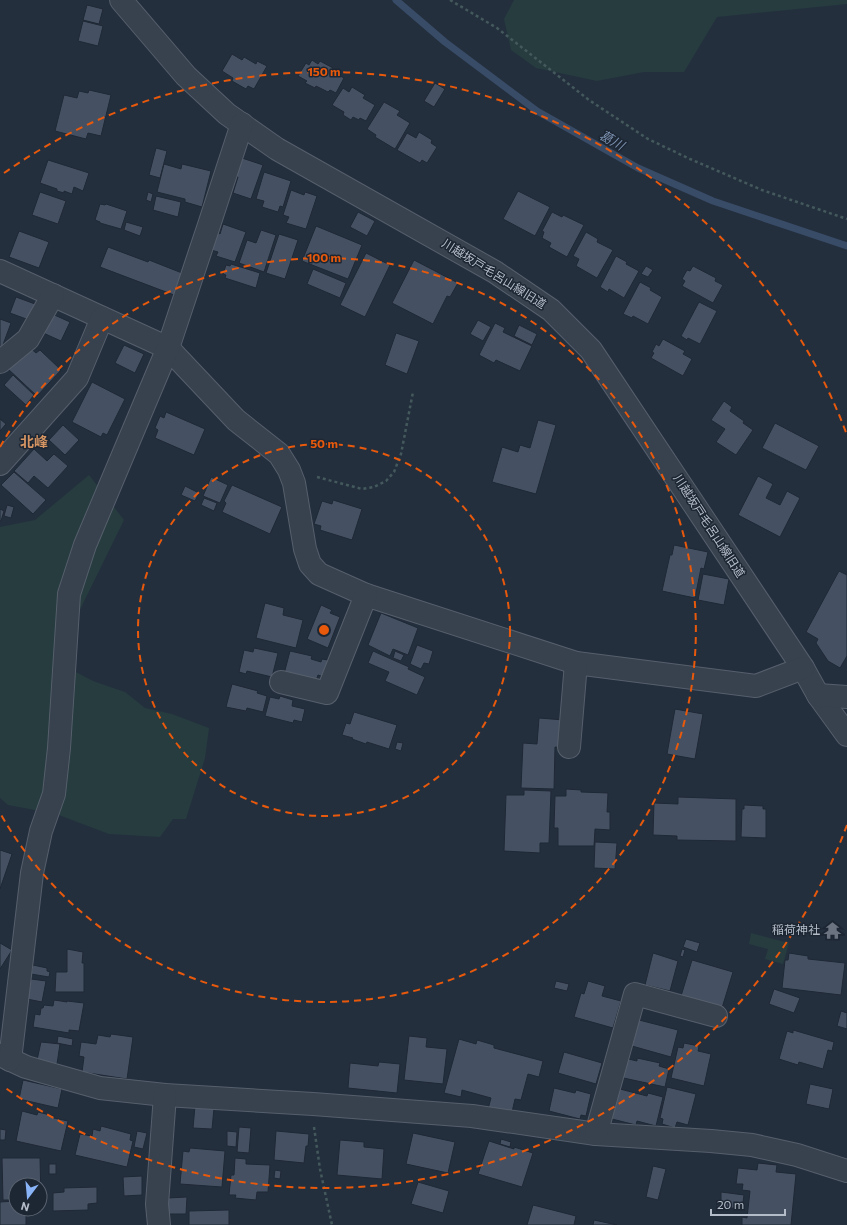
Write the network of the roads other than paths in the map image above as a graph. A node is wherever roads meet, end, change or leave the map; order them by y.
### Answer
1 (121, 0) edge
2 (242, 124) junction
3 (0, 271) edge
4 (53, 295) junction
5 (102, 318) junction
6 (168, 348) junction
7 (0, 362) edge
8 (0, 464) edge
9 (366, 595) junction
10 (576, 663) junction
11 (802, 668) junction
12 (281, 682) dead end
13 (818, 695) junction
14 (847, 697) edge
15 (847, 735) edge
16 (569, 747) dead end
17 (716, 1016) dead end
18 (5, 1058) edge
19 (165, 1095) junction
20 (596, 1134) junction
21 (847, 1171) edge
22 (159, 1225) edge

1 - 2 street, 川越坂戸毛呂山線旧道
2 - 6 street
2 - 11 street, 川越坂戸毛呂山線旧道
3 - 4 street
4 - 5 street
4 - 7 street
5 - 6 street
5 - 8 street
6 - 9 street
6 - 18 street
9 - 10 street
9 - 12 street
10 - 11 street
10 - 16 street
11 - 13 street, 川越坂戸毛呂山線旧道
13 - 14 street
13 - 15 street, 川越坂戸毛呂山線旧道
17 - 20 street
18 - 19 street
19 - 20 street
19 - 22 street
20 - 21 street

